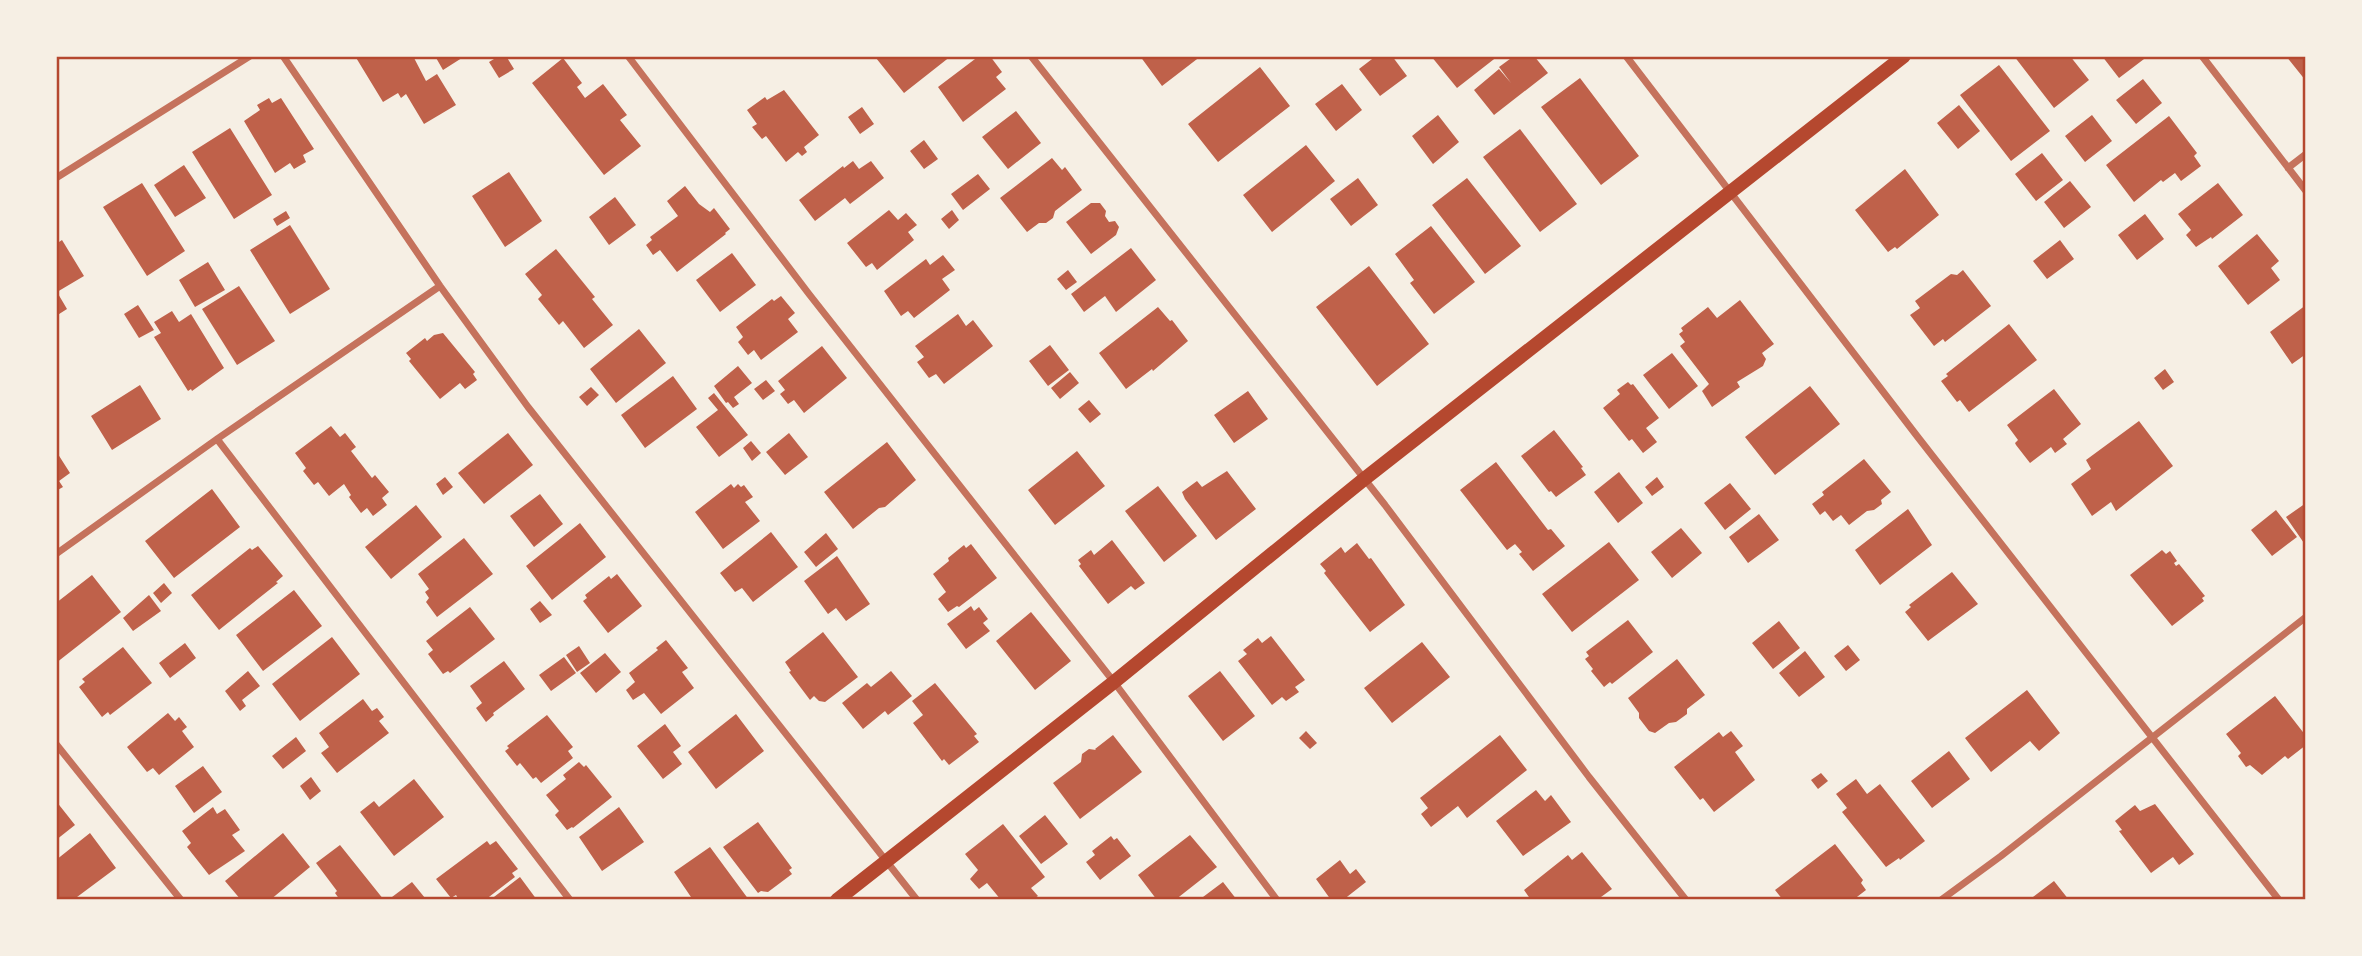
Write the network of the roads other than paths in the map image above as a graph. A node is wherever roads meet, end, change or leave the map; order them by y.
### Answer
1 (250, 56) edge
2 (283, 56) edge
3 (628, 56) edge
4 (1031, 56) edge
5 (1626, 56) edge
6 (1904, 56) edge
7 (2202, 56) edge
8 (2306, 154) edge
9 (2288, 168) junction
10 (56, 178) edge
11 (2306, 191) edge
12 (1731, 192) junction
13 (440, 286) junction
14 (217, 439) junction
15 (1363, 480) junction
16 (56, 554) edge
17 (2306, 617) edge
18 (1114, 682) junction
19 (2152, 736) junction
20 (56, 744) edge
21 (887, 862) junction
22 (181, 900) edge
23 (570, 900) edge
24 (836, 900) edge
25 (917, 900) edge
26 (1277, 900) edge
27 (1686, 900) edge
28 (1941, 900) edge
29 (2279, 900) edge

1 - 10 street
2 - 13 street
3 - 18 street
4 - 15 street
5 - 12 street
6 - 12 main road
7 - 9 street
8 - 9 street
9 - 11 street
12 - 15 main road
12 - 19 street
13 - 14 street
13 - 21 street
14 - 16 street
14 - 23 street
15 - 18 main road
15 - 27 street
17 - 19 street
18 - 21 main road
18 - 26 street
19 - 28 street
19 - 29 street
20 - 22 street
21 - 24 main road
21 - 25 street

